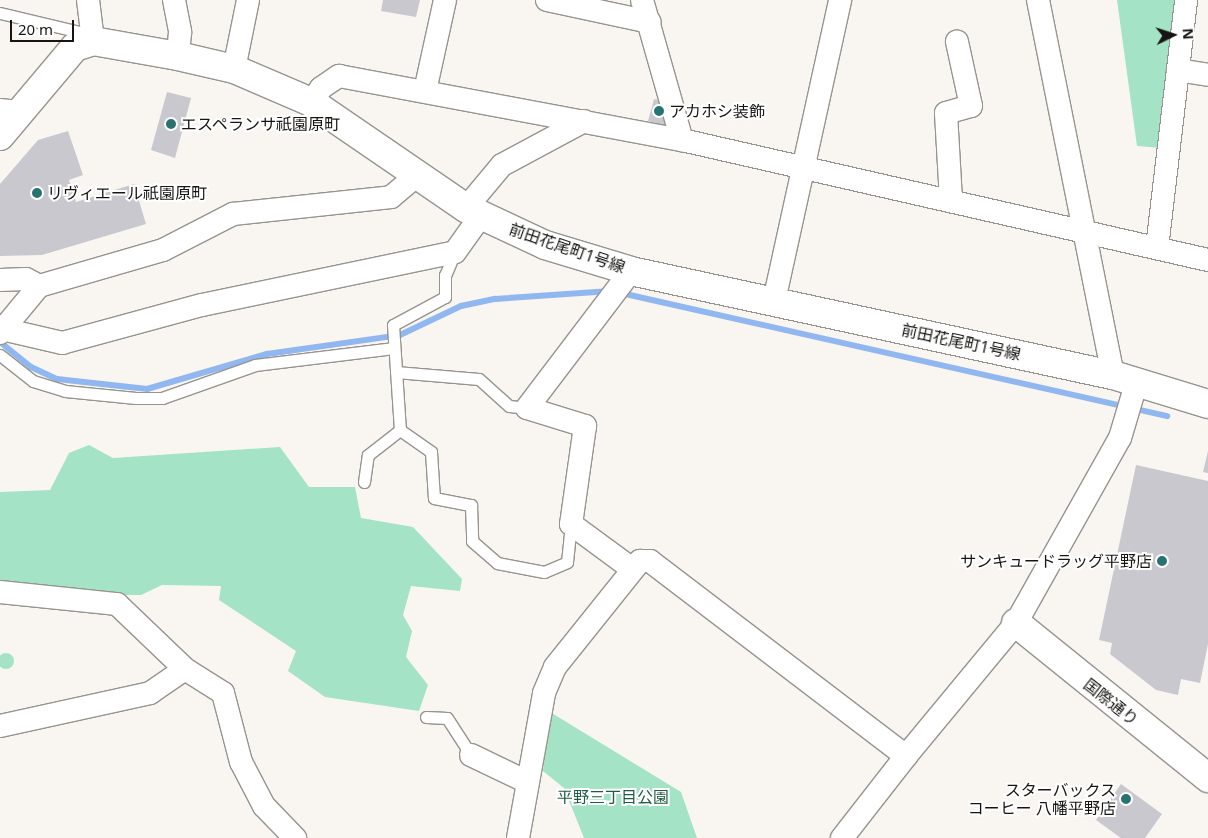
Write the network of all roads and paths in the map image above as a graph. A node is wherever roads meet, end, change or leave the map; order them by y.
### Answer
1 (88, 0) edge
2 (174, 0) edge
3 (248, 0) edge
4 (445, 0) edge
5 (547, 0) edge
6 (642, 0) edge
7 (840, 0) edge
8 (1038, 0) edge
9 (1186, 0) edge
10 (0, 13) edge
11 (650, 22) junction
12 (92, 38) junction
13 (957, 42) dead end
14 (178, 56) junction
15 (234, 69) junction
16 (1178, 70) junction
17 (1208, 75) edge
18 (425, 91) junction
19 (311, 102) junction
20 (10, 111) edge
21 (584, 122) junction
22 (0, 136) edge
23 (682, 140) junction
24 (804, 166) junction
25 (415, 177) junction
26 (951, 200) junction
27 (473, 213) junction
28 (1084, 231) junction
29 (1157, 248) junction
30 (455, 252) junction
31 (1208, 260) edge
32 (0, 280) edge
33 (620, 285) junction
34 (39, 286) junction
35 (774, 301) junction
36 (1, 332) edge
37 (394, 346) junction
38 (0, 356) edge
39 (396, 372) junction
40 (1127, 393) junction
41 (1208, 404) edge
42 (527, 408) junction
43 (400, 430) junction
44 (364, 482) dead end
45 (571, 524) junction
46 (631, 568) junction
47 (0, 592) edge
48 (1016, 623) junction
49 (185, 669) junction
50 (426, 717) dead end
51 (0, 726) edge
52 (471, 755) joint
53 (906, 756) junction
54 (1208, 778) edge
55 (527, 782) junction
56 (295, 838) edge
57 (518, 838) edge
58 (842, 838) edge

1 - 12 street
2 - 14 street
3 - 15 street
4 - 18 street
5 - 11 street
6 - 11 street
7 - 24 street
8 - 28 street
9 - 16 street
10 - 12 lane
11 - 23 street
12 - 14 street, 前田花尾町1号線
12 - 20 street
13 - 26 street
14 - 15 street, 前田花尾町1号線
15 - 19 street, 前田花尾町1号線
16 - 17 street
16 - 29 street
18 - 19 street
18 - 21 street
19 - 25 street, 前田花尾町1号線
20 - 22 street
21 - 23 street
21 - 27 street
23 - 24 street
24 - 26 street
24 - 35 street
25 - 27 street, 前田花尾町1号線
25 - 34 street
26 - 28 street
27 - 30 street
27 - 33 street, 前田花尾町1号線
28 - 29 street
28 - 40 street
29 - 31 street
30 - 36 street
30 - 37 lane
32 - 34 street
33 - 35 street, 前田花尾町1号線
33 - 42 street
34 - 36 street
35 - 40 street, 前田花尾町1号線
37 - 38 lane
37 - 39 lane
39 - 42 lane
39 - 43 lane
40 - 41 street, 前田花尾町1号線
40 - 48 street
42 - 45 street
43 - 44 lane
43 - 45 lane
45 - 46 street
46 - 53 street
46 - 55 street
47 - 49 street
48 - 53 street
48 - 54 street, 国際通り
49 - 51 street
49 - 56 street
50 - 52 lane
52 - 55 street
53 - 58 street
55 - 57 street

